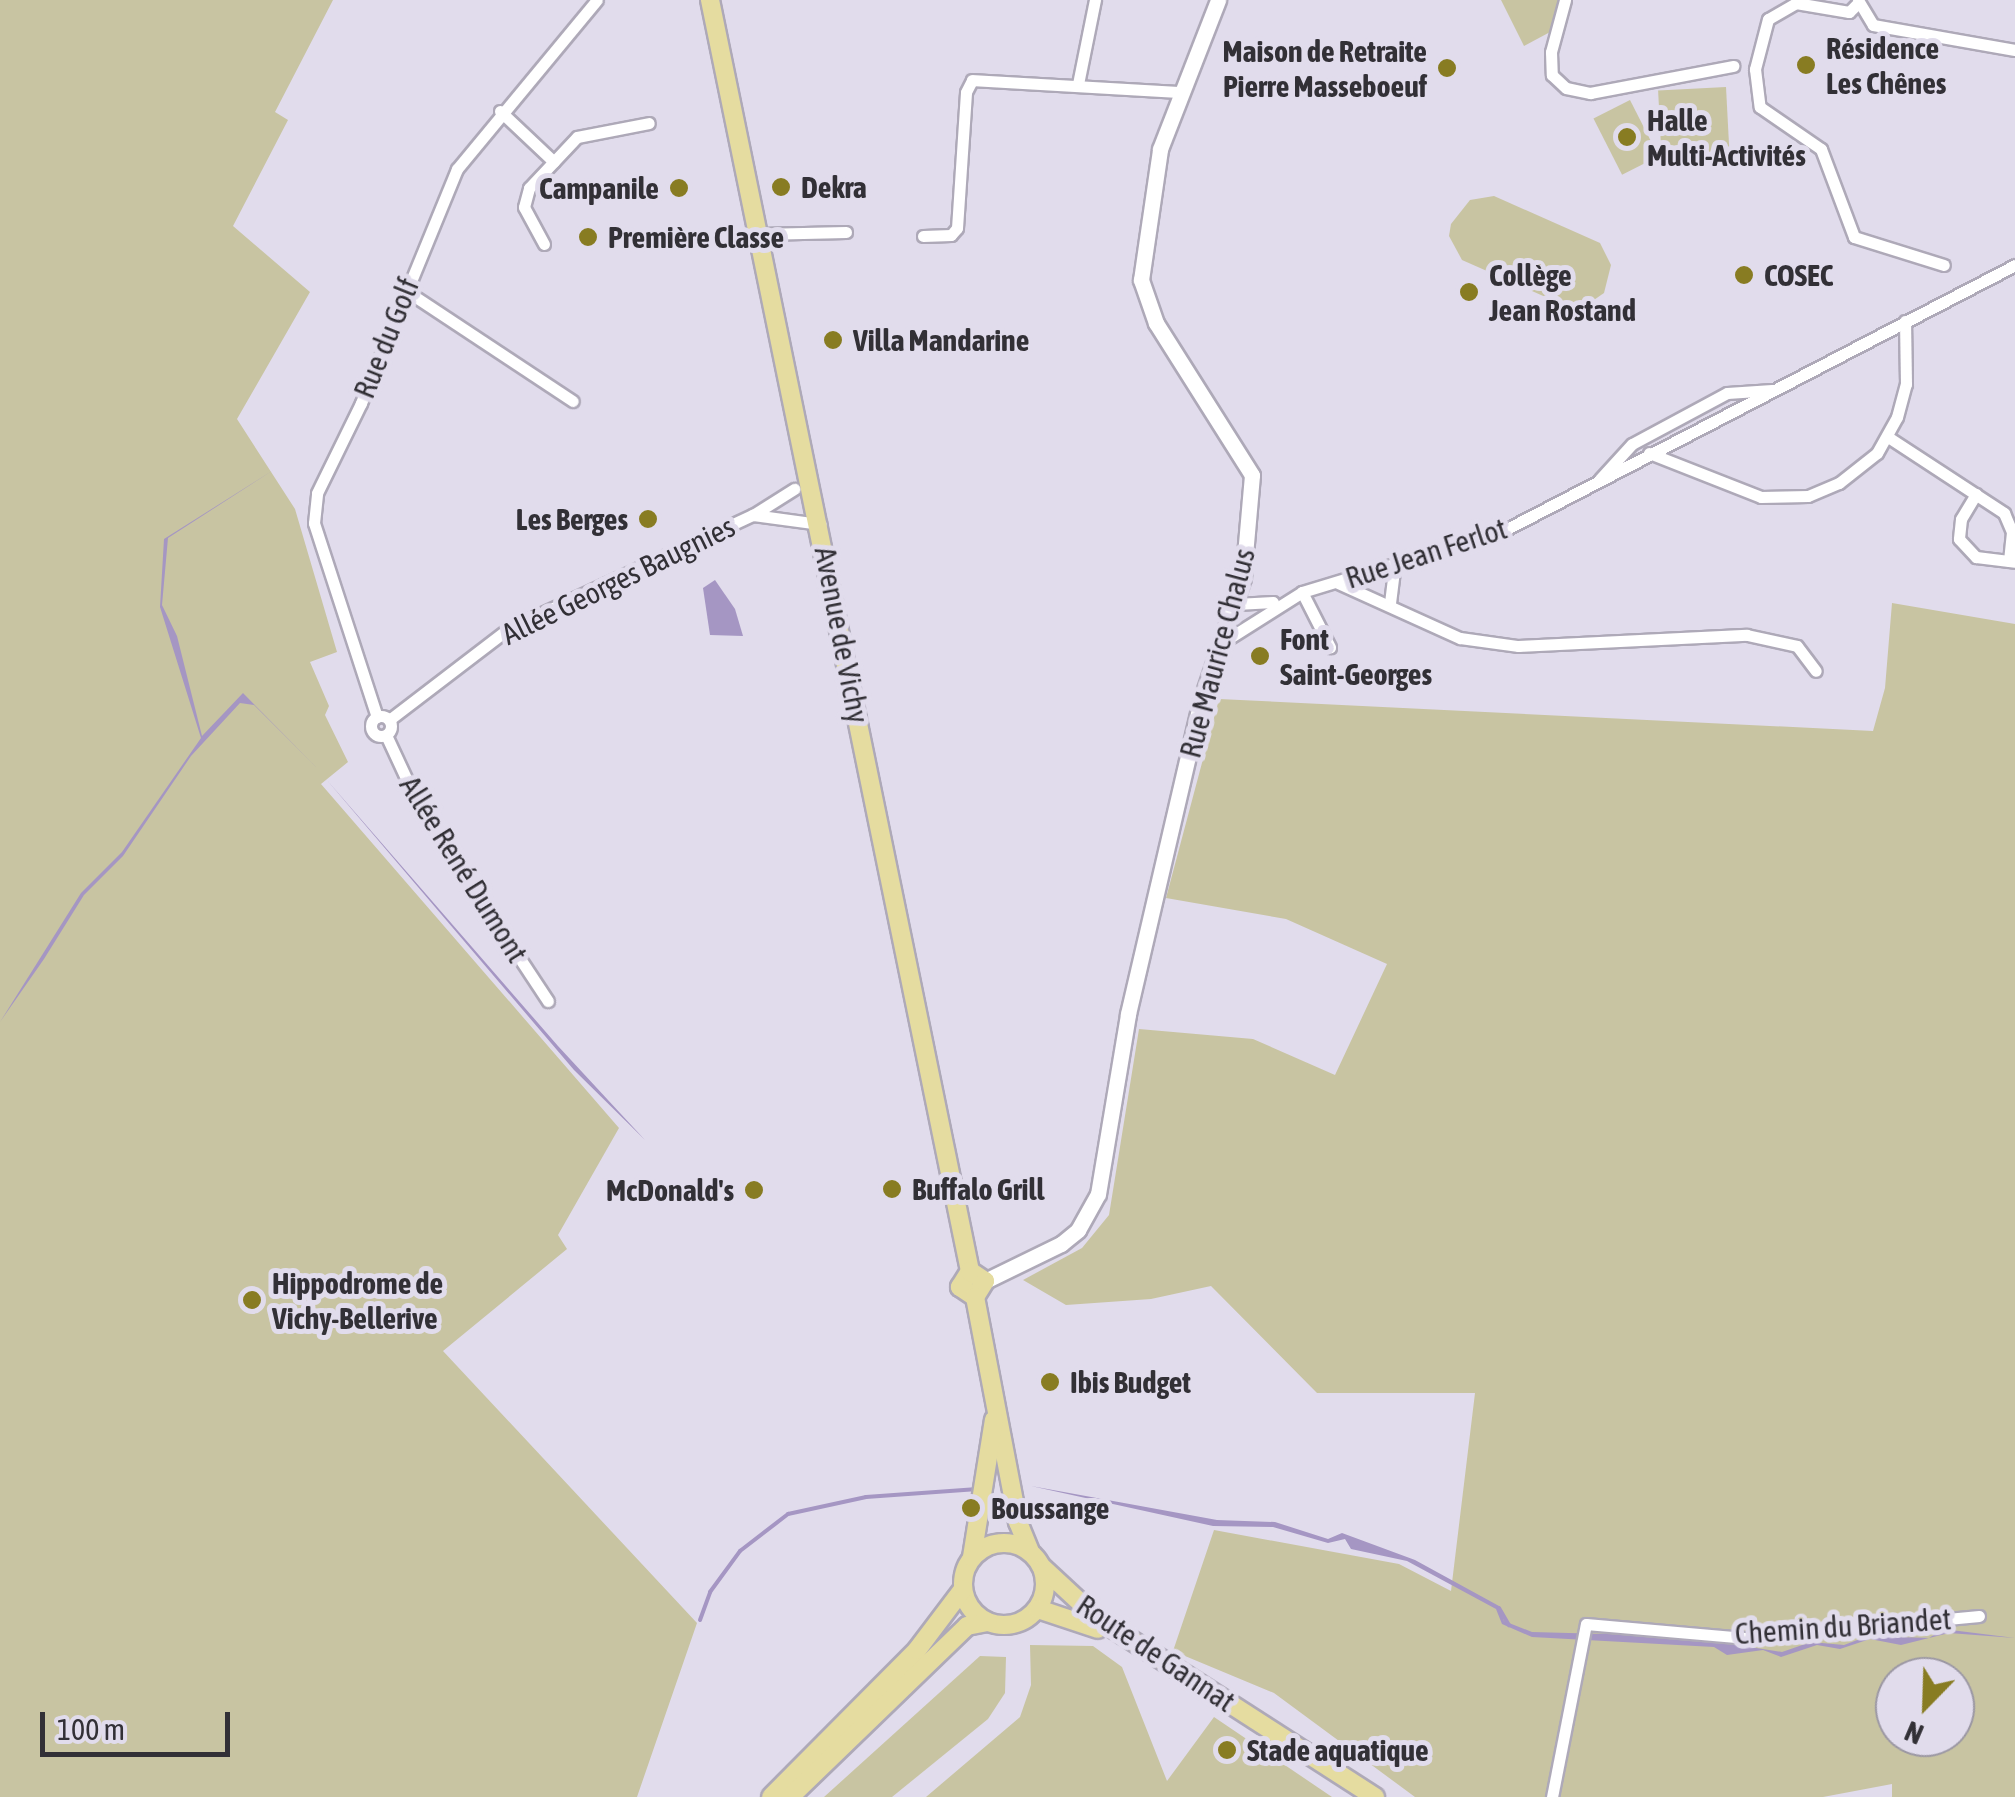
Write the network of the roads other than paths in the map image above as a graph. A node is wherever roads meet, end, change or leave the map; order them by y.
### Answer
1 (597, 0) edge
2 (710, 0) edge
3 (1095, 0) edge
4 (1218, 0) edge
5 (1565, 0) edge
6 (1857, 3) edge
7 (2015, 50) edge
8 (1734, 66) dead end
9 (1078, 84) junction
10 (1182, 92) junction
11 (500, 111) junction
12 (648, 123) dead end
13 (554, 162) junction
14 (846, 232) dead end
15 (760, 234) junction
16 (923, 236) dead end
17 (544, 244) dead end
18 (1944, 266) dead end
19 (2015, 266) edge
20 (405, 290) junction
21 (1906, 321) junction
22 (1778, 390) junction
23 (573, 401) dead end
24 (1888, 437) junction
25 (1649, 453) junction
26 (1600, 479) junction
27 (794, 488) dead end
28 (1976, 494) junction
29 (753, 515) junction
30 (820, 524) junction
31 (2012, 562) edge
32 (1394, 569) junction
33 (1380, 573) junction
34 (1338, 583) junction
35 (1302, 592) junction
36 (1377, 598) junction
37 (1278, 602) junction
38 (1390, 603) junction
39 (1236, 604) junction
40 (1223, 642) junction
41 (1330, 647) dead end
42 (1816, 671) dead end
43 (383, 718) junction
44 (548, 1001) dead end
45 (977, 1283) junction
46 (994, 1390) junction
47 (1030, 1551) junction
48 (971, 1558) junction
49 (1043, 1568) junction
50 (963, 1589) junction
51 (1038, 1609) junction
52 (1978, 1616) dead end
53 (988, 1622) junction
54 (771, 1797) edge
55 (790, 1797) edge
56 (1353, 1797) edge
57 (1374, 1797) edge
58 (1552, 1797) edge

1 - 11 street, Rue du Golf
2 - 15 main road, Avenue de Vichy
3 - 9 street
4 - 10 street, Rue Maurice Chalus
5 - 8 street
6 - 7 street
6 - 18 street
9 - 10 street
9 - 16 street
10 - 39 street, Rue Maurice Chalus
11 - 13 street
11 - 20 street, Rue du Golf
12 - 13 street
13 - 17 street
14 - 15 street
15 - 30 main road, Avenue de Vichy
19 - 21 street, Rue Jean Ferlot
20 - 23 street
20 - 43 street, Rue du Golf
21 - 22 street, Rue Jean Ferlot
21 - 24 street
22 - 25 street, Rue Jean Ferlot
22 - 26 street, Rue Jean Ferlot
24 - 25 street
24 - 28 street
25 - 26 street, Rue Jean Ferlot
26 - 32 street, Rue Jean Ferlot
27 - 29 street, Allée Georges Baugnies
28 - 31 street
28 - 31 street
29 - 30 street, Allée Georges Baugnies
29 - 43 street, Allée Georges Baugnies
30 - 45 main road, Avenue de Vichy
32 - 33 street, Rue Jean Ferlot
32 - 38 street
33 - 34 street, Rue Jean Ferlot
33 - 36 street
34 - 35 street, Rue Jean Ferlot
34 - 36 street
35 - 37 street, Rue Jean Ferlot
35 - 41 street, Rue Jean Ferlot
36 - 38 street
37 - 39 street, Rue Jean Ferlot
37 - 40 street, Rue Jean Ferlot
38 - 42 street
39 - 40 street, Rue Maurice Chalus
40 - 45 street, Rue Maurice Chalus
43 - 44 street, Allée René Dumont
45 - 46 main road, Avenue de Vichy
46 - 47 main road, Avenue de Vichy
46 - 48 main road, Avenue de Vichy
47 - 48 main road
47 - 49 main road
48 - 50 main road
49 - 51 main road
49 - 57 main road, Route de Gannat
50 - 53 main road
50 - 54 main road
51 - 53 main road
51 - 56 main road, Route de Gannat
52 - 58 street, Chemin du Briandet
53 - 55 main road

